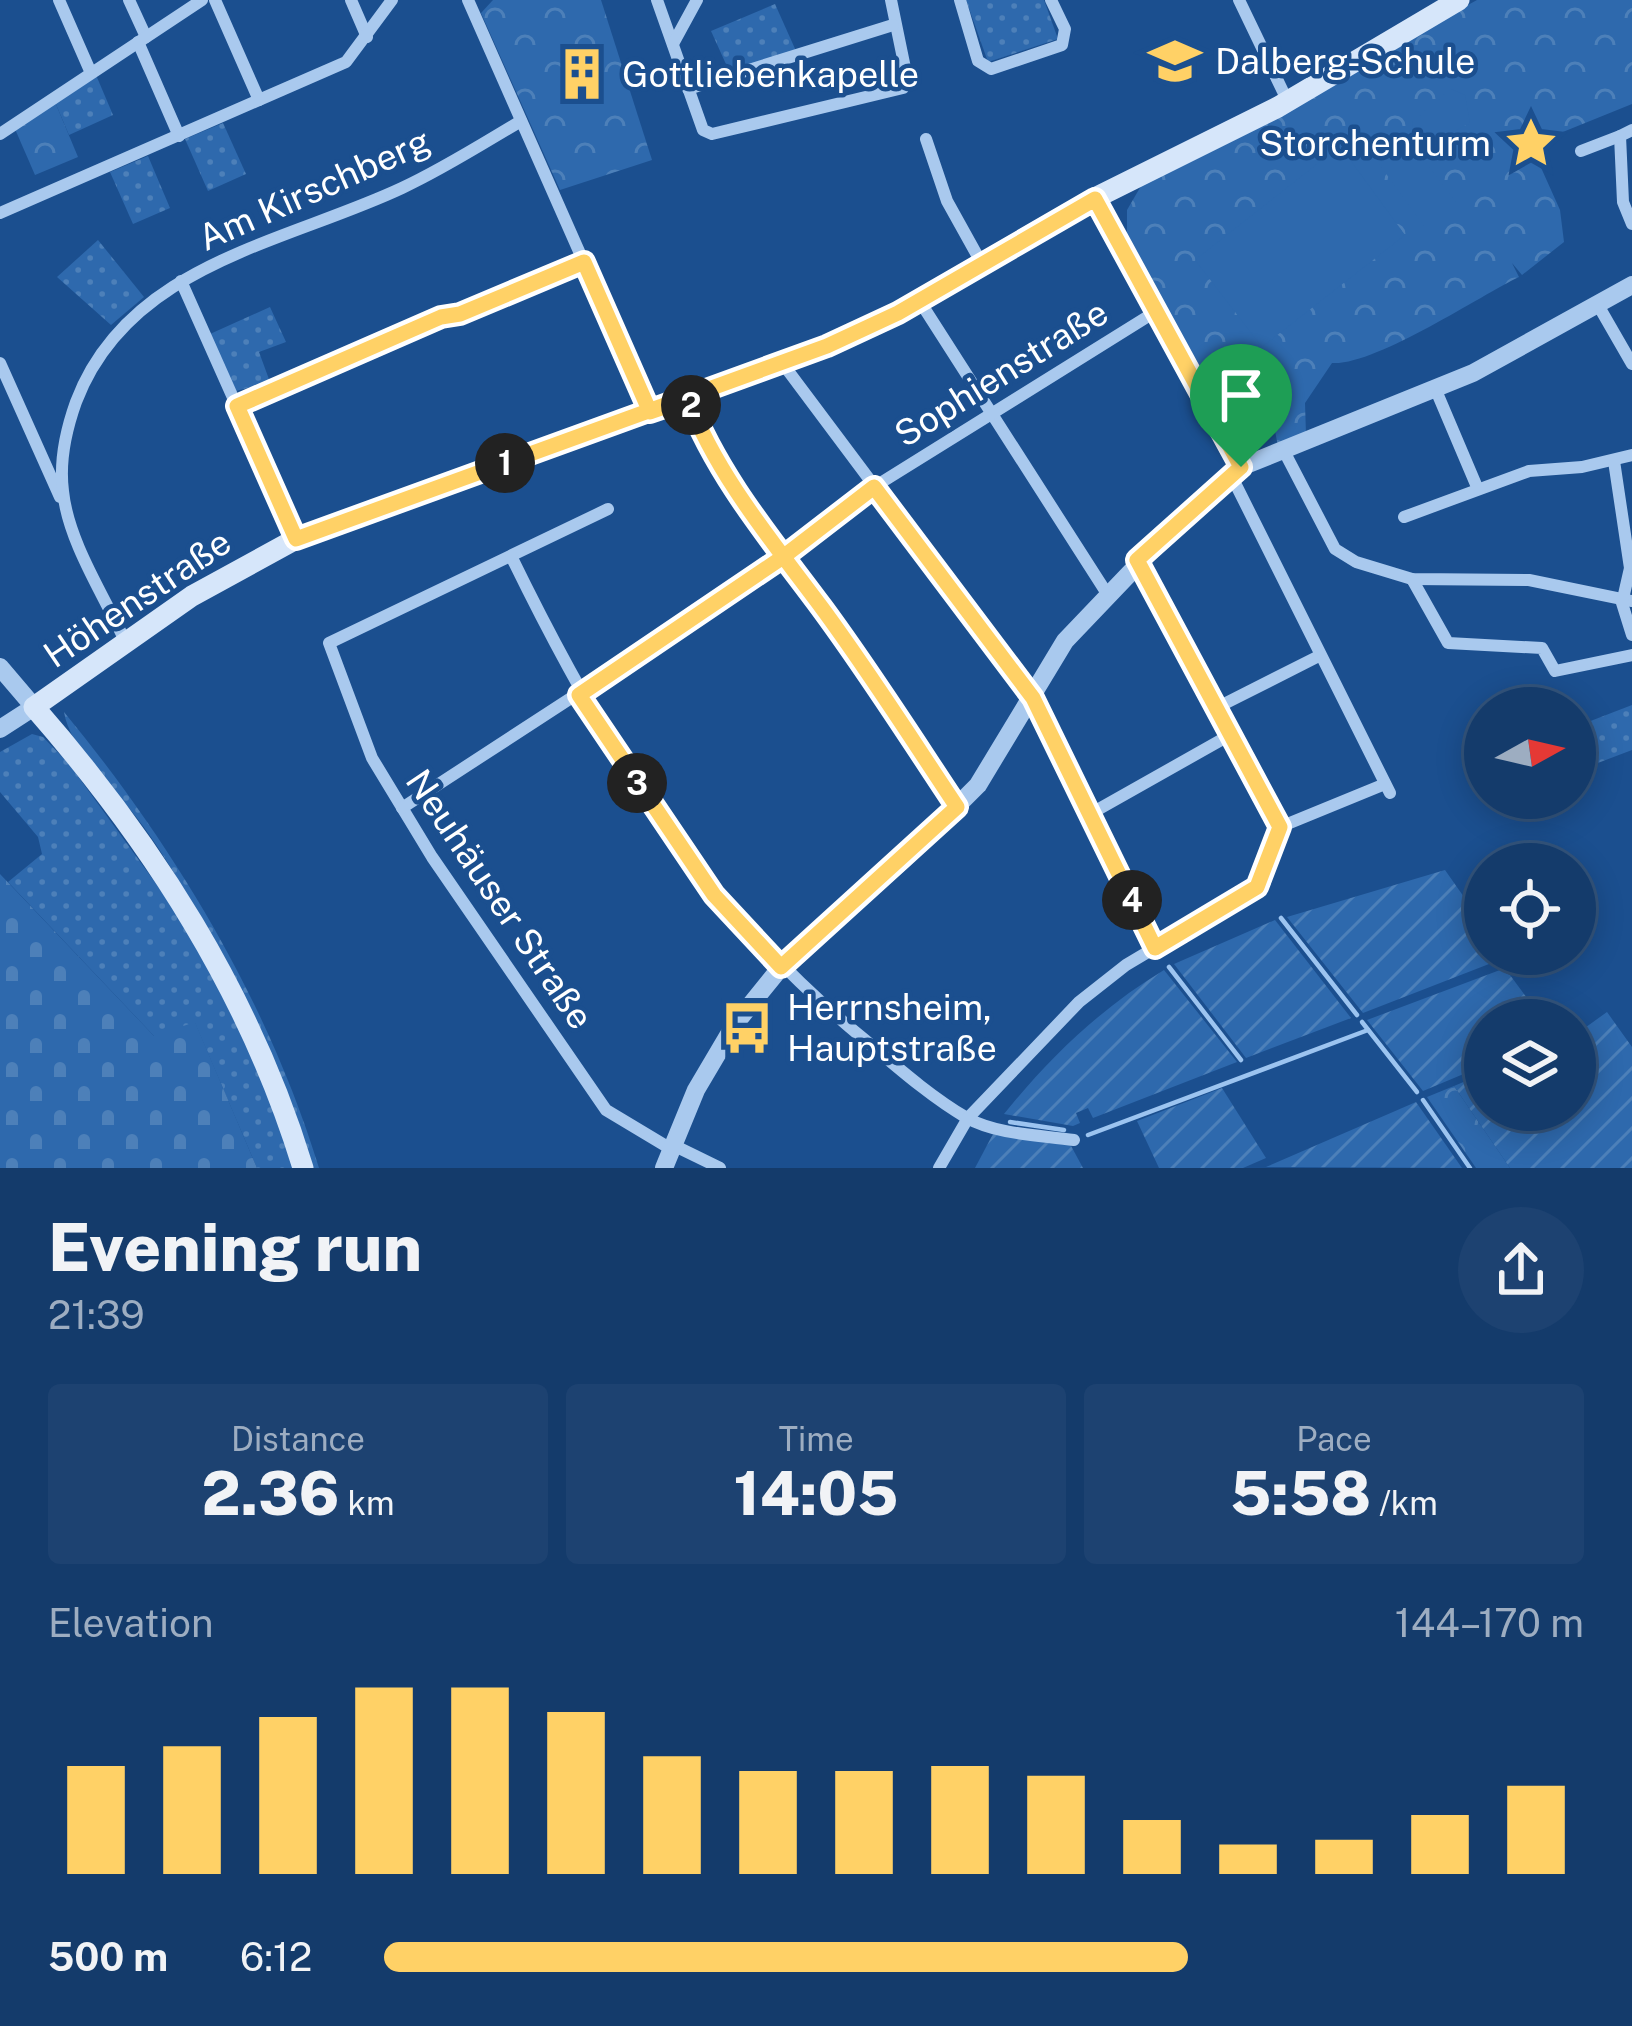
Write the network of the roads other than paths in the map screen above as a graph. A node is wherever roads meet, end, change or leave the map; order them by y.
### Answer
1 (59, 0) edge
2 (129, 0) edge
3 (202, 0) edge
4 (215, 0) edge
5 (351, 0) edge
6 (392, 0) edge
7 (484, 0) edge
8 (657, 0) edge
9 (698, 0) edge
10 (890, 0) edge
11 (960, 0) edge
12 (1051, 0) edge
13 (1239, 0) edge
14 (1459, 0) edge
15 (469, 3) edge
16 (893, 25) junction
17 (367, 37) junction
18 (142, 40) junction
19 (673, 44) junction
20 (91, 73) junction
21 (688, 89) junction
22 (259, 100) junction
23 (1288, 102) junction
24 (521, 121) junction
25 (1626, 133) edge
26 (0, 134) edge
27 (179, 136) junction
28 (926, 139) dead end
29 (1580, 152) dead end
30 (1095, 199) junction
31 (0, 213) edge
32 (1632, 224) edge
33 (584, 262) junction
34 (983, 265) junction
35 (182, 281) junction
36 (1632, 285) edge
37 (920, 299) junction
38 (1598, 305) junction
39 (1155, 312) junction
40 (0, 363) edge
41 (783, 364) junction
42 (1632, 364) edge
43 (1435, 388) junction
44 (688, 399) junction
45 (237, 406) junction
46 (650, 412) junction
47 (990, 416) junction
48 (1285, 453) junction
49 (1632, 455) edge
50 (1614, 461) junction
51 (1236, 471) junction
52 (874, 487) junction
53 (1477, 487) junction
54 (66, 509) junction
55 (608, 509) dead end
56 (1404, 517) dead end
57 (296, 539) junction
58 (511, 556) junction
59 (783, 557) junction
60 (1137, 560) junction
61 (1412, 579) junction
62 (1106, 592) junction
63 (1627, 603) edge
64 (1632, 635) edge
65 (126, 643) junction
66 (1632, 655) edge
67 (1317, 656) junction
68 (0, 667) edge
69 (579, 695) junction
70 (1033, 698) junction
71 (34, 706) junction
72 (1216, 708) junction
73 (0, 729) edge
74 (1230, 735) junction
75 (957, 807) junction
76 (402, 808) junction
77 (1090, 814) junction
78 (1280, 827) junction
79 (1155, 948) junction
80 (781, 967) junction
81 (968, 1118) junction
82 (1074, 1140) dead end
83 (670, 1154) edge
84 (303, 1168) edge
85 (720, 1168) edge
86 (939, 1168) edge

1 - 20 street
2 - 18 street
3 - 18 street
4 - 22 street
5 - 17 street
6 - 17 street
7 - 15 street
8 - 19 street
9 - 19 street
10 - 16 street
11 - 12 street
13 - 23 street
14 - 23 main road, Höhenstraße
15 - 24 street
16 - 21 street
16 - 21 street
17 - 22 street
18 - 20 street
18 - 27 street
19 - 21 street
20 - 26 street
22 - 27 street
23 - 30 main road, Höhenstraße
24 - 33 street
24 - 35 street, Am Kirschberg
25 - 29 street
25 - 32 street
27 - 31 street
28 - 34 street
30 - 34 main road, Höhenstraße
30 - 39 street
33 - 45 street
33 - 46 street
34 - 37 main road, Höhenstraße
35 - 45 street
35 - 54 street, Am Kirschberg
36 - 38 street
37 - 41 main road, Höhenstraße
37 - 47 street
38 - 42 street
38 - 43 street
39 - 47 street, Sophienstraße
39 - 51 street
40 - 54 street
41 - 44 main road, Höhenstraße
41 - 52 street
43 - 48 street
43 - 53 street
44 - 46 main road, Höhenstraße
44 - 59 street
45 - 57 street
46 - 57 main road, Höhenstraße
47 - 52 street, Sophienstraße
47 - 62 street
48 - 51 street
48 - 61 street
49 - 50 street
50 - 53 street
50 - 63 street
51 - 60 street
51 - 67 street
52 - 59 street, Sophienstraße
52 - 70 street
53 - 56 street
54 - 65 street, Am Kirschberg
55 - 58 street
57 - 65 main road, Höhenstraße
58 - 69 street
58 - 76 street, Neuhäuser Straße
59 - 69 street, Sophienstraße
59 - 75 street
60 - 62 street
60 - 72 street
61 - 63 street
61 - 66 street
62 - 70 street
63 - 64 street
65 - 71 main road, Höhenstraße
67 - 72 street
67 - 78 street
68 - 71 street
69 - 76 street, Sophienstraße
69 - 80 street
70 - 75 street
70 - 77 street
71 - 73 street, Höhenstraße
71 - 84 main road
72 - 74 street
74 - 77 street
74 - 78 street
75 - 80 street
76 - 83 street, Neuhäuser Straße
77 - 79 street
78 - 79 street
79 - 81 street
80 - 81 street
80 - 83 street
81 - 82 street
81 - 86 street
83 - 85 street, Neuhäuser Straße

